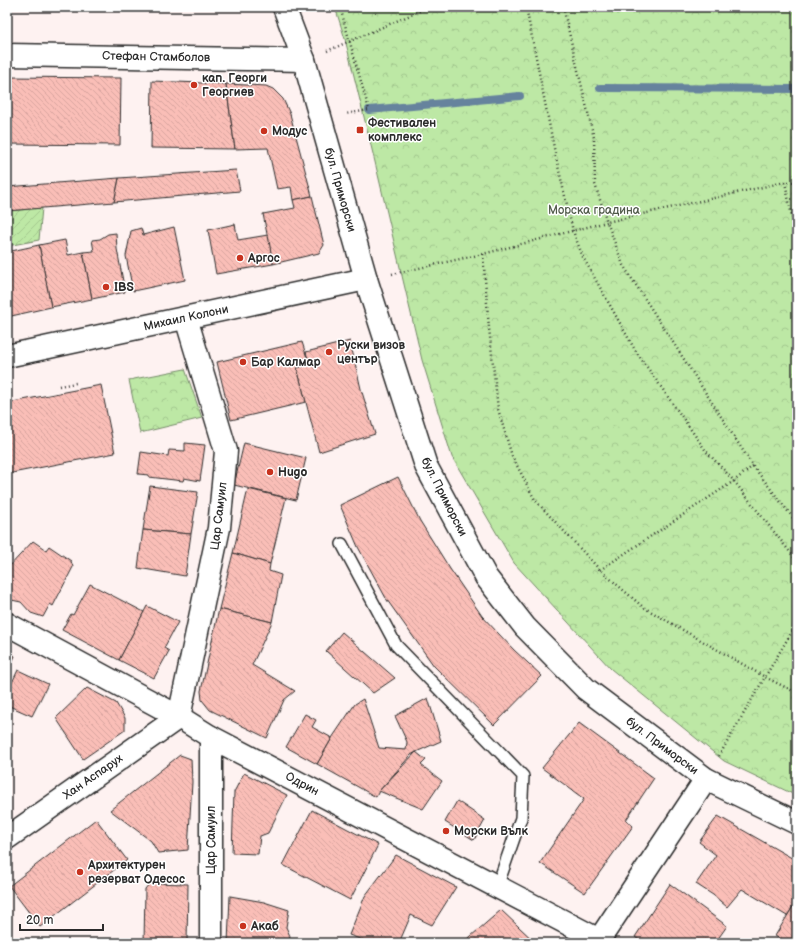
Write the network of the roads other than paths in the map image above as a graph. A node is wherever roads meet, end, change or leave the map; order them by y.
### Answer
1 (284, 7) edge
2 (7, 55) edge
3 (304, 60) junction
4 (366, 279) junction
5 (186, 318) junction
6 (7, 356) edge
7 (342, 544) dead end
8 (7, 624) edge
9 (179, 717) junction
10 (211, 737) junction
11 (706, 779) junction
12 (797, 823) edge
13 (7, 838) edge
14 (497, 887) junction
15 (598, 942) edge
16 (211, 943) edge

1 - 3 street, бул. Приморски
2 - 3 street, Стефан Стамболов
3 - 4 street, бул. Приморски
4 - 5 street, Михаил Колони
4 - 11 street, бул. Приморски
5 - 6 street, Михаил Колони
5 - 9 street, Цар Самуил
7 - 14 lane
8 - 9 street, Одрин
9 - 10 street, Одрин
9 - 13 street, Хан Аспарух
10 - 14 street, Одрин
10 - 16 street, Цар Самуил
11 - 12 street, бул. Приморски
11 - 15 street
14 - 15 street, Одрин

